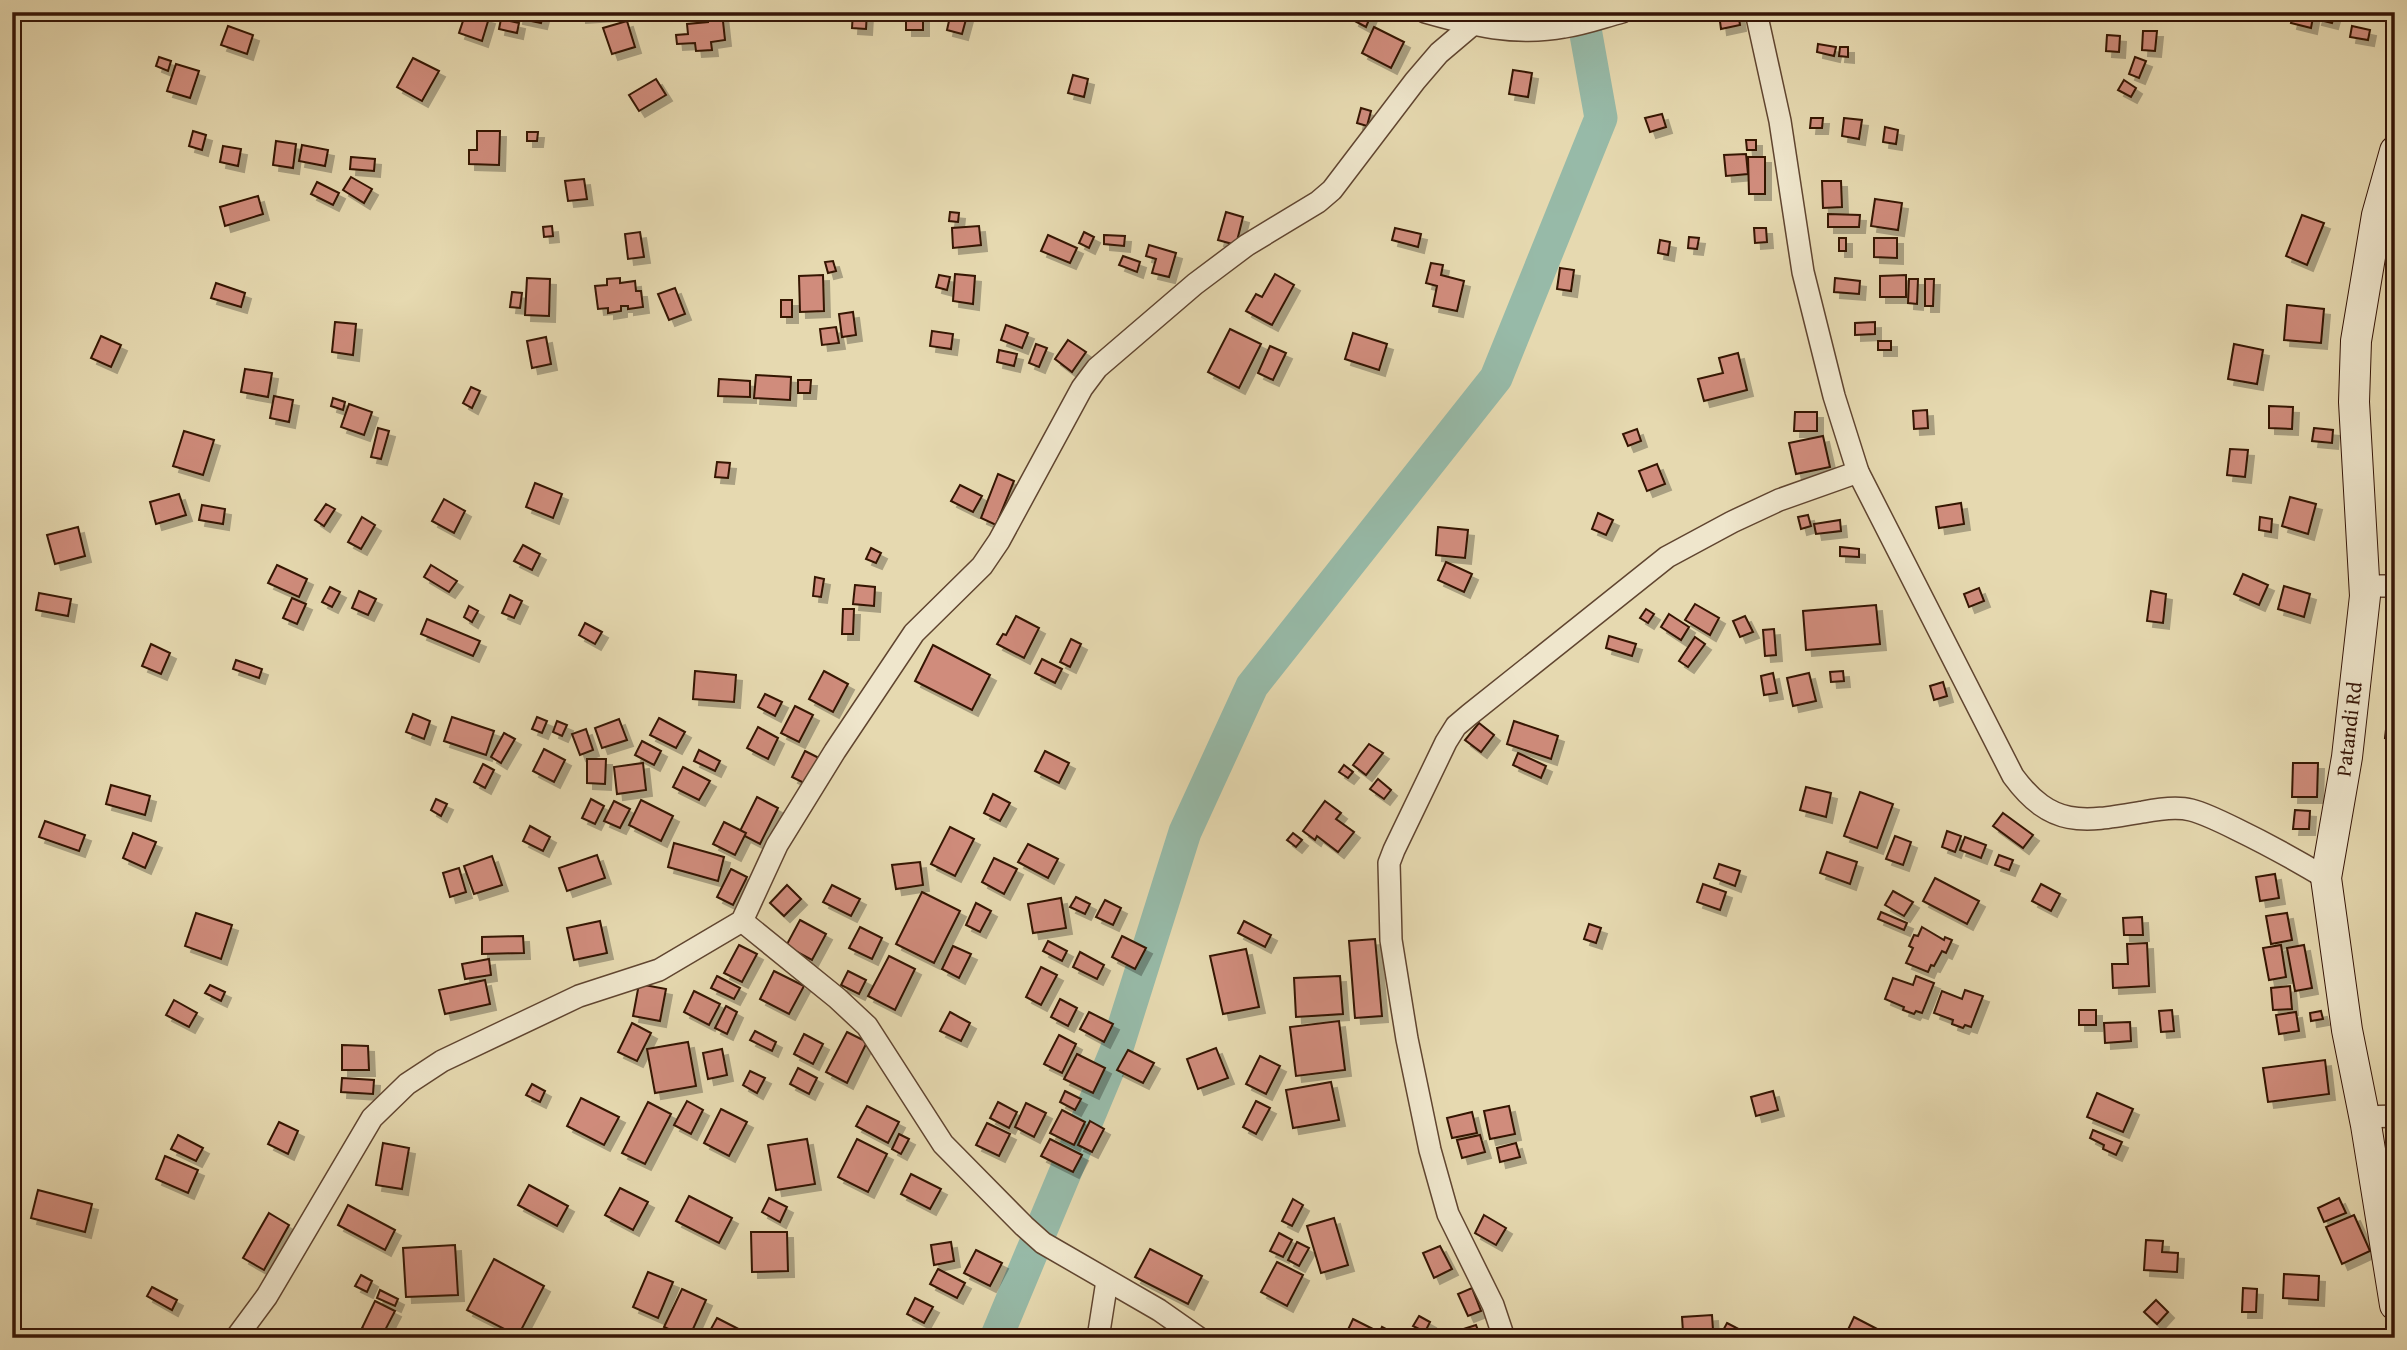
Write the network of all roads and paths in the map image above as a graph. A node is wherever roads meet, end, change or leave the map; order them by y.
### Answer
1 (1425, 12) edge
2 (1622, 12) edge
3 (1756, 12) edge
4 (1472, 25) junction
5 (2395, 150) edge
6 (1858, 472) junction
7 (2364, 586) junction
8 (2395, 586) edge
9 (2326, 878) junction
10 (742, 921) junction
11 (2395, 1116) edge
12 (2365, 1117) junction
13 (1107, 1281) junction
14 (2395, 1305) edge
15 (236, 1338) edge
16 (1098, 1338) edge
17 (1199, 1338) edge
18 (1504, 1338) edge

1 - 4 street
2 - 4 street
3 - 6 street
4 - 10 street
5 - 7 street, Patandi Rd
6 - 9 street
6 - 18 street
7 - 8 street
7 - 9 street, Patandi Rd
9 - 12 street, Patandi Rd
10 - 13 street
10 - 15 street
11 - 12 street
12 - 14 street, Patandi Rd
13 - 16 street
13 - 17 street

